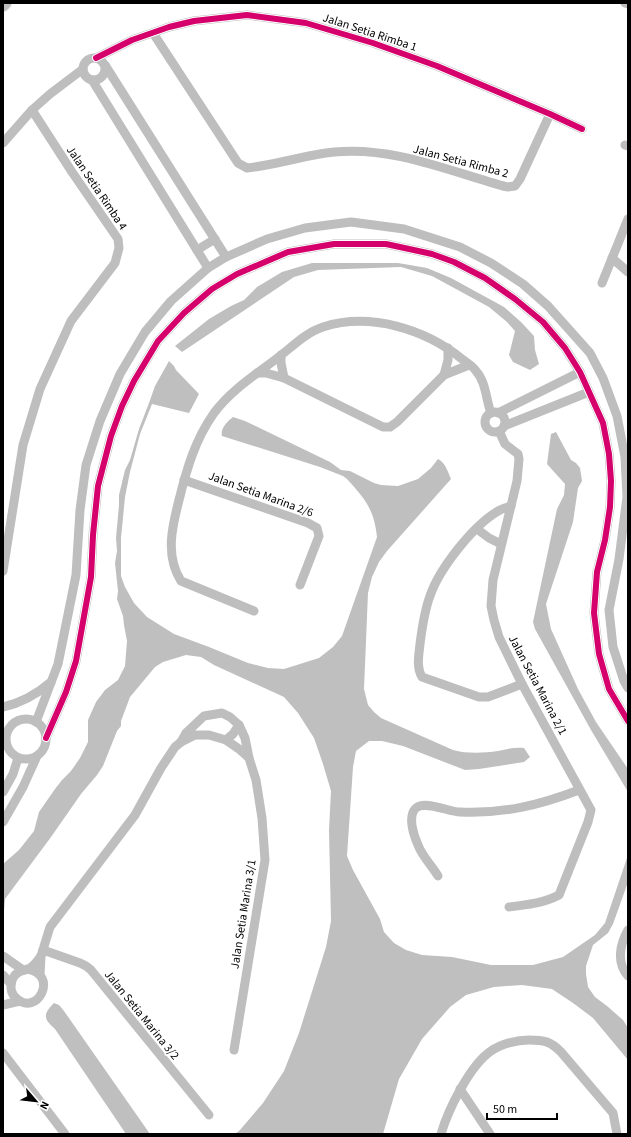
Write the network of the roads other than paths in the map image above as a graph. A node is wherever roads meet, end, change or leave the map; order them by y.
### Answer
1 (153, 33) junction
2 (96, 58) junction
3 (105, 65) junction
4 (83, 69) junction
5 (92, 80) junction
6 (32, 110) junction
7 (550, 114) junction
8 (582, 129) dead end
9 (3, 143) edge
10 (628, 219) edge
11 (215, 238) junction
12 (197, 250) junction
13 (226, 257) junction
14 (612, 258) junction
15 (208, 268) junction
16 (628, 272) edge
17 (602, 283) dead end
18 (448, 348) junction
19 (281, 355) junction
20 (469, 365) junction
21 (580, 372) junction
22 (257, 373) junction
23 (444, 375) junction
24 (284, 378) junction
25 (589, 392) junction
26 (494, 413) junction
27 (502, 429) junction
28 (184, 480) junction
29 (512, 506) junction
30 (477, 529) junction
31 (625, 538) edge
32 (501, 544) junction
33 (624, 558) edge
34 (3, 571) edge
35 (300, 585) dead end
36 (254, 610) dead end
37 (54, 679) junction
38 (522, 684) junction
39 (628, 688) edge
40 (3, 707) edge
41 (3, 720) edge
42 (628, 721) edge
43 (14, 722) junction
44 (36, 722) junction
45 (239, 725) junction
46 (4, 738) edge
47 (46, 738) junction
48 (226, 740) junction
49 (181, 742) junction
50 (37, 756) junction
51 (18, 758) junction
52 (249, 758) junction
53 (580, 790) junction
54 (3, 792) edge
55 (3, 822) edge
56 (438, 876) dead end
57 (509, 907) dead end
58 (628, 930) edge
59 (42, 953) junction
60 (3, 956) edge
61 (25, 970) junction
62 (3, 975) edge
63 (40, 975) junction
64 (628, 976) edge
65 (11, 986) junction
66 (3, 1000) edge
67 (20, 1001) junction
68 (3, 1005) edge
69 (234, 1050) dead end
70 (3, 1053) edge
71 (460, 1089) junction
72 (208, 1115) dead end
73 (65, 1134) edge
74 (441, 1134) edge
75 (490, 1134) edge
76 (617, 1134) edge

1 - 2 street, Jalan Setia Rimba 1
1 - 7 street, Jalan Setia Rimba 1
1 - 7 street, Jalan Setia Rimba 2
2 - 3 street
2 - 4 street
3 - 5 street
3 - 11 street
4 - 5 street
4 - 6 street
5 - 12 street
6 - 9 street
6 - 34 street, Jalan Setia Rimba 4
7 - 8 street, Jalan Setia Rimba 1
10 - 14 street
11 - 12 street
11 - 13 street
12 - 15 street
13 - 15 street
13 - 31 street
14 - 16 street
14 - 17 street
15 - 37 street
18 - 19 street
18 - 20 street
18 - 23 street
19 - 22 street
19 - 24 street
20 - 23 street
20 - 26 street
21 - 25 street
21 - 26 street
21 - 47 street
22 - 24 street
22 - 28 street
23 - 24 street
25 - 27 street
25 - 42 street
26 - 27 street
26 - 27 street
27 - 29 street, Jalan Setia Marina 2/1
28 - 35 street, Jalan Setia Marina 2/6
28 - 36 street
29 - 30 street
29 - 32 street, Jalan Setia Marina 2/1
30 - 32 street
30 - 38 street
31 - 33 street
32 - 38 street, Jalan Setia Marina 2/1
33 - 39 street
37 - 40 street
37 - 44 street
38 - 53 street, Jalan Setia Marina 2/1
41 - 43 street
43 - 44 street
43 - 46 street
44 - 47 street
45 - 48 street
45 - 49 street
45 - 52 street, Jalan Setia Marina 3/1
46 - 51 street
47 - 50 street
48 - 49 street
48 - 52 street
49 - 59 street
50 - 51 street
50 - 55 street
51 - 54 street
52 - 69 street, Jalan Setia Marina 3/1
53 - 56 street
53 - 57 street, Jalan Setia Marina 2/1
58 - 64 street
59 - 61 street
59 - 63 street
59 - 72 street, Jalan Setia Marina 3/2
60 - 61 street
61 - 63 street
61 - 65 street
62 - 65 street
63 - 67 street
65 - 66 street
65 - 67 street
67 - 68 street
70 - 73 street
71 - 74 street
71 - 75 street
71 - 76 street

